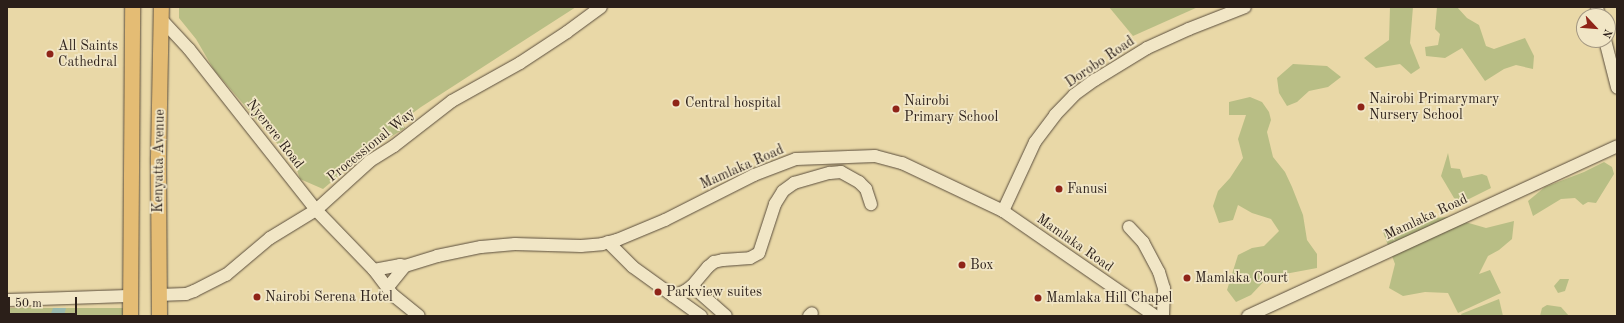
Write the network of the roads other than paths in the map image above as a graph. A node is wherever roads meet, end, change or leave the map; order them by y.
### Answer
1 (132, 7) edge
2 (601, 7) edge
3 (1245, 7) edge
4 (161, 13) edge
5 (1607, 48) edge
6 (1617, 87) edge
7 (1617, 146) edge
8 (871, 204) dead end
9 (316, 210) junction
10 (1003, 211) junction
11 (1129, 227) dead end
12 (608, 242) junction
13 (405, 266) junction
14 (374, 270) junction
15 (692, 286) junction
16 (388, 287) junction
17 (158, 295) junction
18 (129, 296) junction
19 (673, 296) junction
20 (7, 300) edge
21 (130, 316) edge
22 (159, 316) edge
23 (419, 316) edge
24 (701, 316) edge
25 (726, 316) edge
26 (1155, 316) edge
27 (1163, 316) edge
28 (1248, 316) edge

1 - 18 main road, Kenyatta Avenue
2 - 9 street, Processional Way
3 - 10 street, Dorobo Road
4 - 9 street, Nyerere Road
4 - 17 main road, Kenyatta Avenue
5 - 6 street
7 - 28 street, Mamlaka Road
8 - 15 street
9 - 14 street, Nyerere Road
9 - 17 street, Processional Way
10 - 12 street, Mamlaka Road
10 - 26 street, Mamlaka Road
11 - 27 street
12 - 13 street, Mamlaka Road
12 - 19 street
13 - 14 street, Mamlaka Road
13 - 16 street
14 - 16 street, Nyerere Road
15 - 19 street
15 - 25 street
16 - 23 street, Nyerere Road
17 - 22 main road, Kenyatta Avenue
18 - 20 street
18 - 21 main road, Kenyatta Avenue
19 - 24 street

